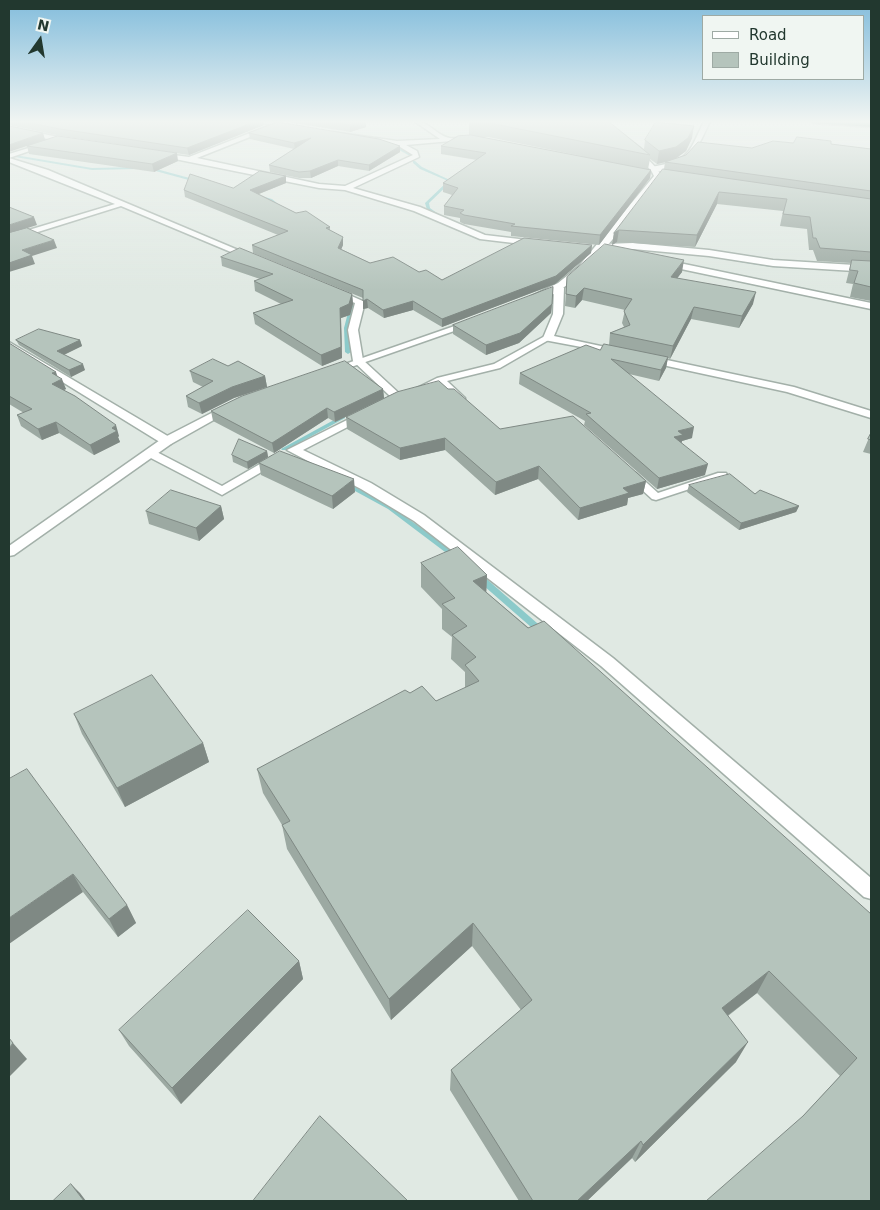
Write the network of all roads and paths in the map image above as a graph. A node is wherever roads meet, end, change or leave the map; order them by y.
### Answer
1 (58, 177) edge
2 (278, 177) edge
3 (370, 177) edge
4 (651, 177) edge
5 (346, 188) junction
6 (121, 204) junction
7 (9, 239) edge
8 (546, 244) edge
9 (599, 248) junction
10 (630, 256) edge
11 (264, 262) edge
12 (658, 262) edge
13 (871, 269) edge
14 (325, 288) edge
15 (559, 288) junction
16 (522, 302) edge
17 (871, 306) edge
18 (486, 317) edge
19 (548, 338) junction
20 (9, 346) edge
21 (358, 361) junction
22 (315, 376) edge
23 (440, 380) junction
24 (406, 395) junction
25 (239, 402) edge
26 (467, 405) edge
27 (871, 415) edge
28 (167, 441) junction
29 (293, 450) junction
30 (150, 453) junction
31 (622, 466) edge
32 (722, 475) edge
33 (9, 552) edge
34 (871, 890) edge

1 - 6 street
2 - 5 street
3 - 5 street
4 - 9 street
5 - 8 street
6 - 7 street
6 - 11 street
9 - 10 street
9 - 13 street
9 - 15 street
12 - 17 street
14 - 21 street
15 - 16 street
15 - 19 street
18 - 21 street
19 - 23 lane
19 - 27 street
20 - 28 street
21 - 22 street
21 - 24 street
23 - 24 lane
23 - 26 lane
24 - 29 street
25 - 28 street
28 - 30 street
29 - 30 street
29 - 34 street
30 - 33 street
31 - 32 lane

